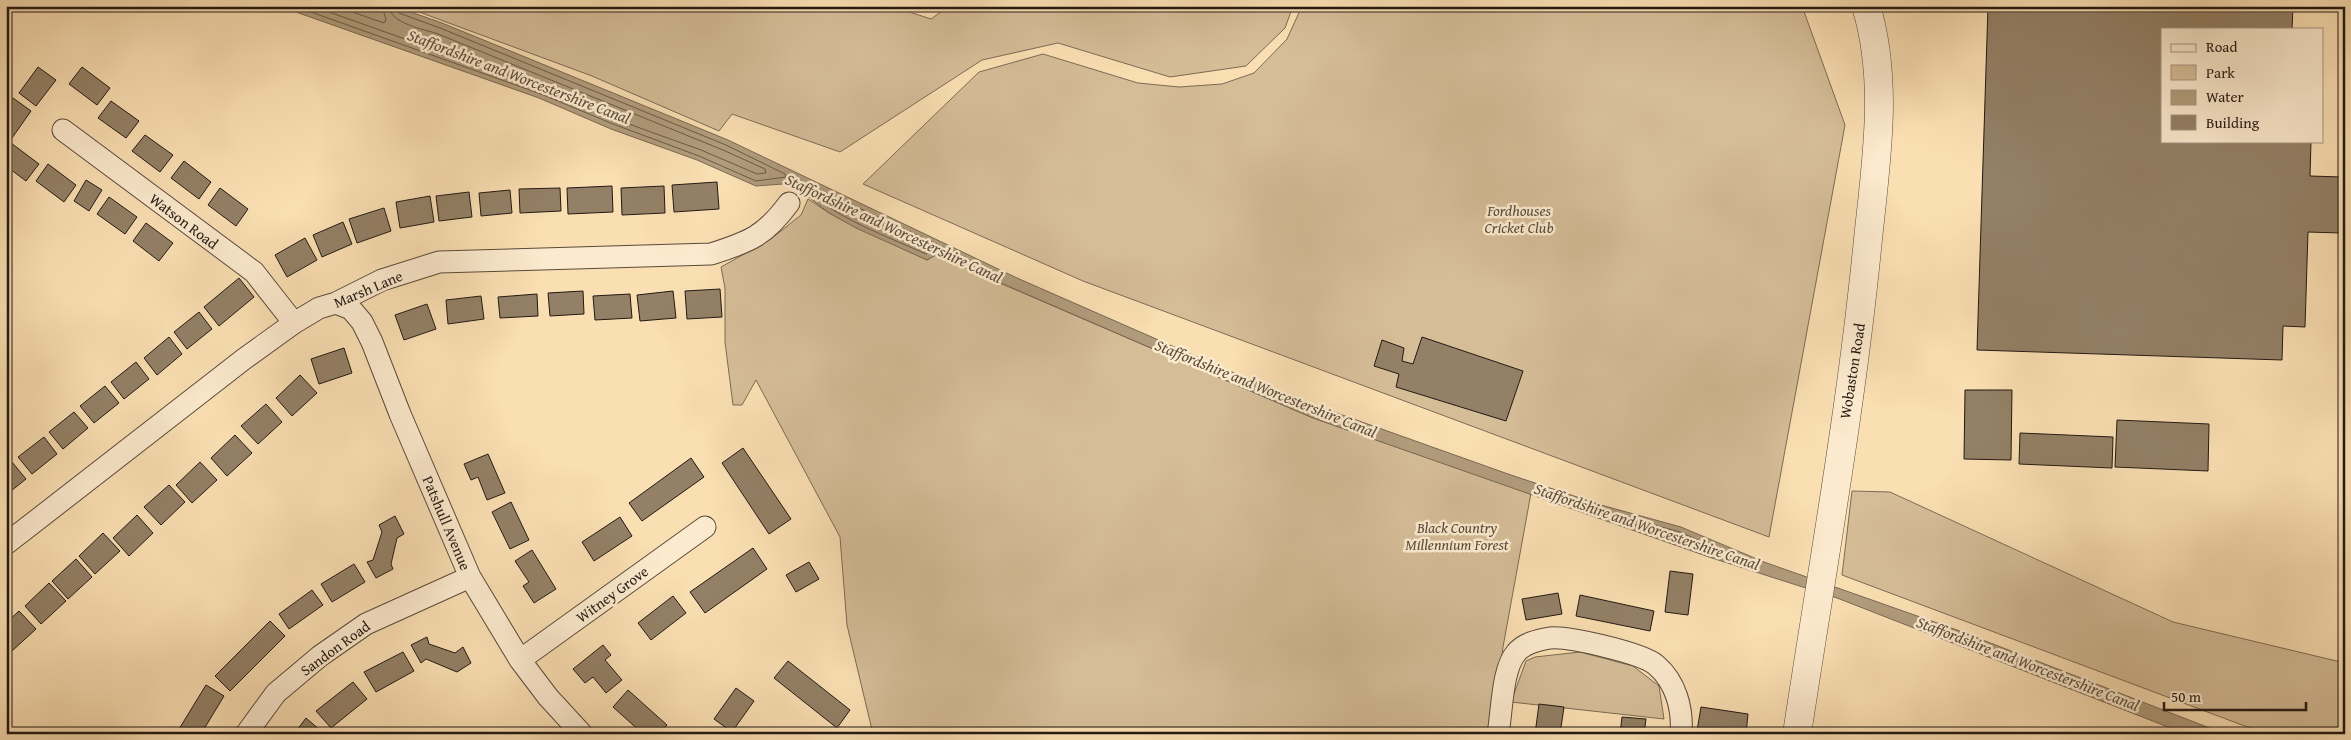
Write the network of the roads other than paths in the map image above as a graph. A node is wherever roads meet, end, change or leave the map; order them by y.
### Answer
1 (1866, 6) edge
2 (63, 130) dead end
3 (789, 203) dead end
4 (336, 303) junction
5 (294, 323) junction
6 (704, 528) dead end
7 (6, 544) edge
8 (470, 577) junction
9 (520, 660) junction
10 (246, 734) edge
11 (582, 734) edge
12 (1498, 734) edge
13 (1681, 734) edge
14 (1797, 734) edge

1 - 14 street, Wobaston Road
2 - 5 street, Watson Road
3 - 4 street, Marsh Lane
4 - 5 street, Marsh Lane
4 - 8 street, Patshull Avenue
5 - 7 street, Marsh Lane
6 - 9 street, Witney Grove
8 - 9 street, Patshull Avenue
8 - 10 street, Sandon Road
9 - 11 street, Patshull Avenue
12 - 13 street

